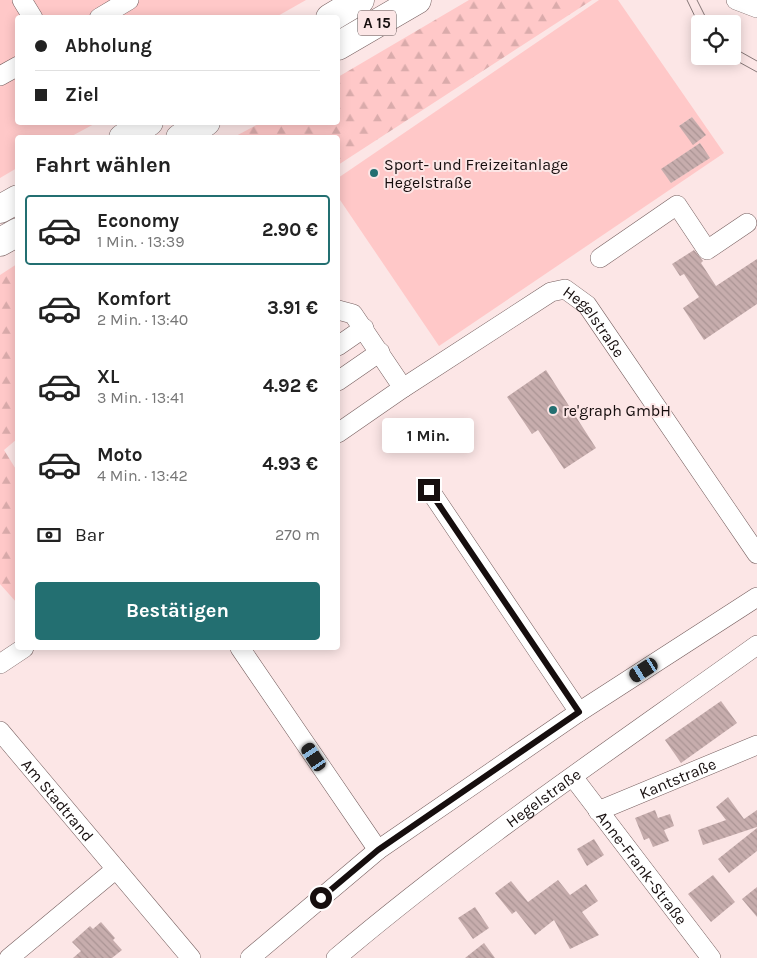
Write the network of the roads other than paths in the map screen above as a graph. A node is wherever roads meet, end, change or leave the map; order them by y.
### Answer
1 (22, 0) edge
2 (129, 0) edge
3 (360, 0) edge
4 (416, 0) edge
5 (736, 0) edge
6 (757, 8) edge
7 (31, 15) edge
8 (105, 15) edge
9 (335, 15) edge
10 (340, 45) edge
11 (15, 68) edge
12 (0, 76) edge
13 (144, 125) edge
14 (201, 125) edge
15 (128, 135) edge
16 (185, 135) edge
17 (15, 201) edge
18 (0, 209) edge
19 (747, 223) dead end
20 (15, 234) edge
21 (0, 242) edge
22 (600, 258) dead end
23 (340, 310) edge
24 (364, 328) junction
25 (340, 345) edge
26 (380, 352) junction
27 (340, 380) edge
28 (402, 388) junction
29 (340, 432) edge
30 (429, 490) dead end
31 (757, 554) edge
32 (757, 597) edge
33 (757, 645) edge
34 (21, 650) edge
35 (241, 650) edge
36 (0, 664) edge
37 (579, 712) junction
38 (0, 731) edge
39 (757, 745) edge
40 (573, 777) junction
41 (598, 811) junction
42 (378, 850) junction
43 (116, 869) junction
44 (9, 958) edge
45 (191, 958) edge
46 (250, 958) edge
47 (336, 958) edge
48 (711, 958) edge

1 - 7 street
2 - 8 street
3 - 9 highway, A 15
4 - 10 highway, A 15
5 - 6 street
11 - 12 street
13 - 15 highway
14 - 16 highway
17 - 18 highway
19 - 22 street
20 - 21 highway
23 - 24 street
24 - 25 street
24 - 26 street
26 - 27 street
26 - 28 street
28 - 29 street, Hegelstraße
28 - 31 street, Hegelstraße
30 - 37 street
32 - 37 street
33 - 40 street, Hegelstraße
34 - 36 street
35 - 42 street
37 - 42 street
38 - 43 street, Am Stadtrand
39 - 41 street, Kantstraße
40 - 41 street, Anne-Frank-Straße
40 - 47 street, Hegelstraße
41 - 48 street, Anne-Frank-Straße
42 - 46 street
43 - 44 street
43 - 45 street, Am Stadtrand

